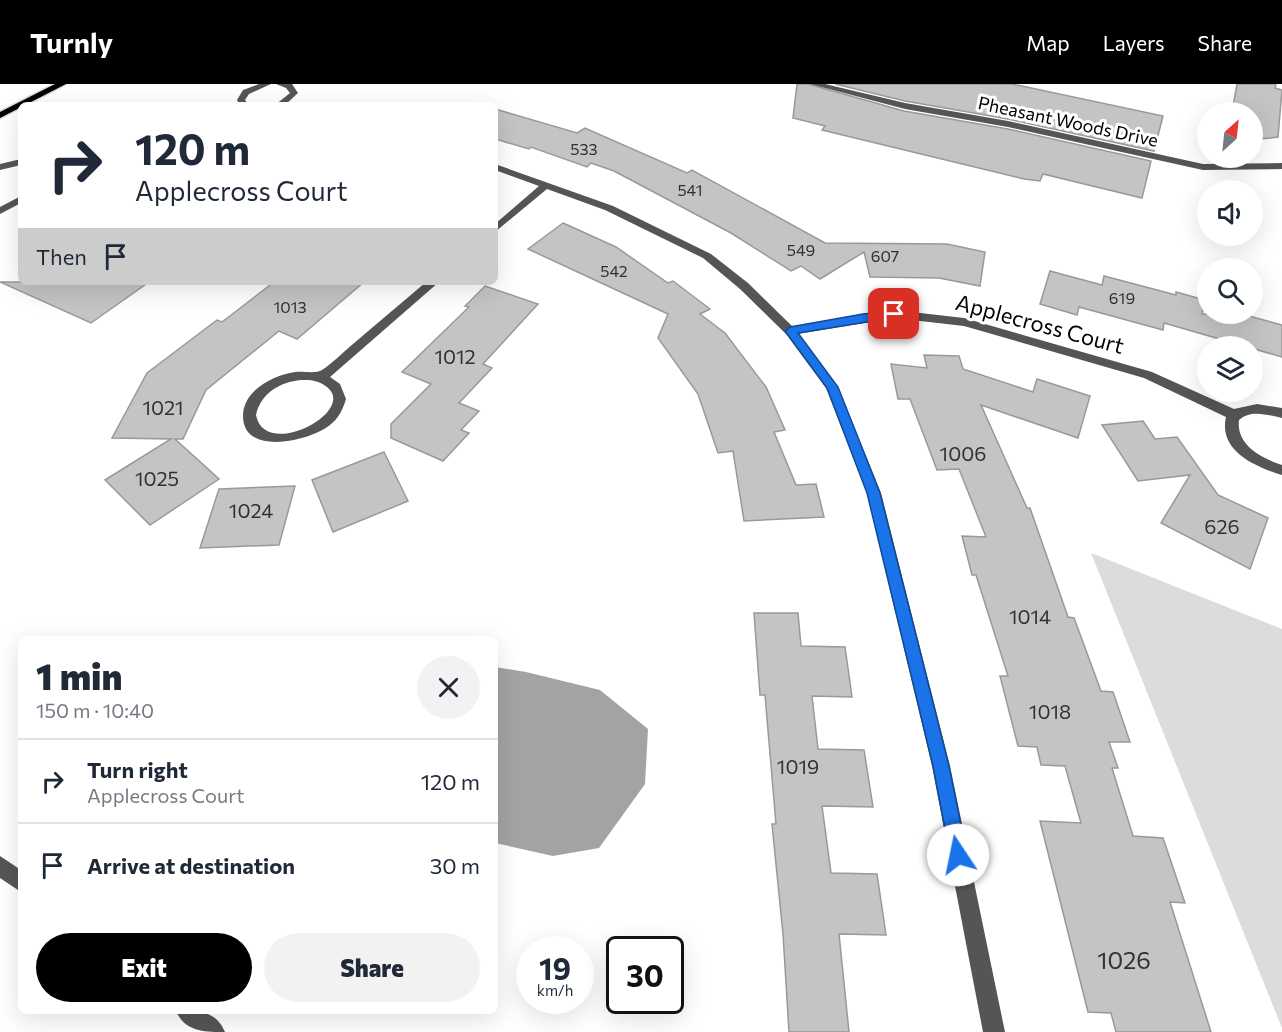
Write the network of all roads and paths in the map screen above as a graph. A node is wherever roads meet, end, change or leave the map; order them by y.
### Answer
1 (62, 84) edge
2 (267, 84) edge
3 (280, 84) edge
4 (814, 84) edge
5 (26, 102) edge
6 (243, 102) edge
7 (292, 102) edge
8 (18, 106) edge
9 (0, 115) edge
10 (18, 163) edge
11 (1282, 166) edge
12 (0, 167) edge
13 (498, 168) edge
14 (547, 184) junction
15 (18, 201) edge
16 (0, 211) edge
17 (498, 226) edge
18 (430, 285) edge
19 (790, 331) junction
20 (322, 378) junction
21 (1282, 413) edge
22 (1234, 415) junction
23 (1282, 470) edge
24 (0, 866) edge
25 (18, 880) edge
26 (191, 1014) edge
27 (214, 1032) edge
28 (994, 1032) edge

1 - 5 main road
2 - 6 street
3 - 7 street
4 - 11 street, Pheasant Woods Drive
8 - 9 main road
10 - 12 street
13 - 14 street
14 - 17 street
14 - 19 street
15 - 16 street
18 - 20 street
19 - 22 street, Applecross Court
19 - 28 street
20 - 20 street
21 - 22 street
22 - 23 street
24 - 25 street
26 - 27 street

